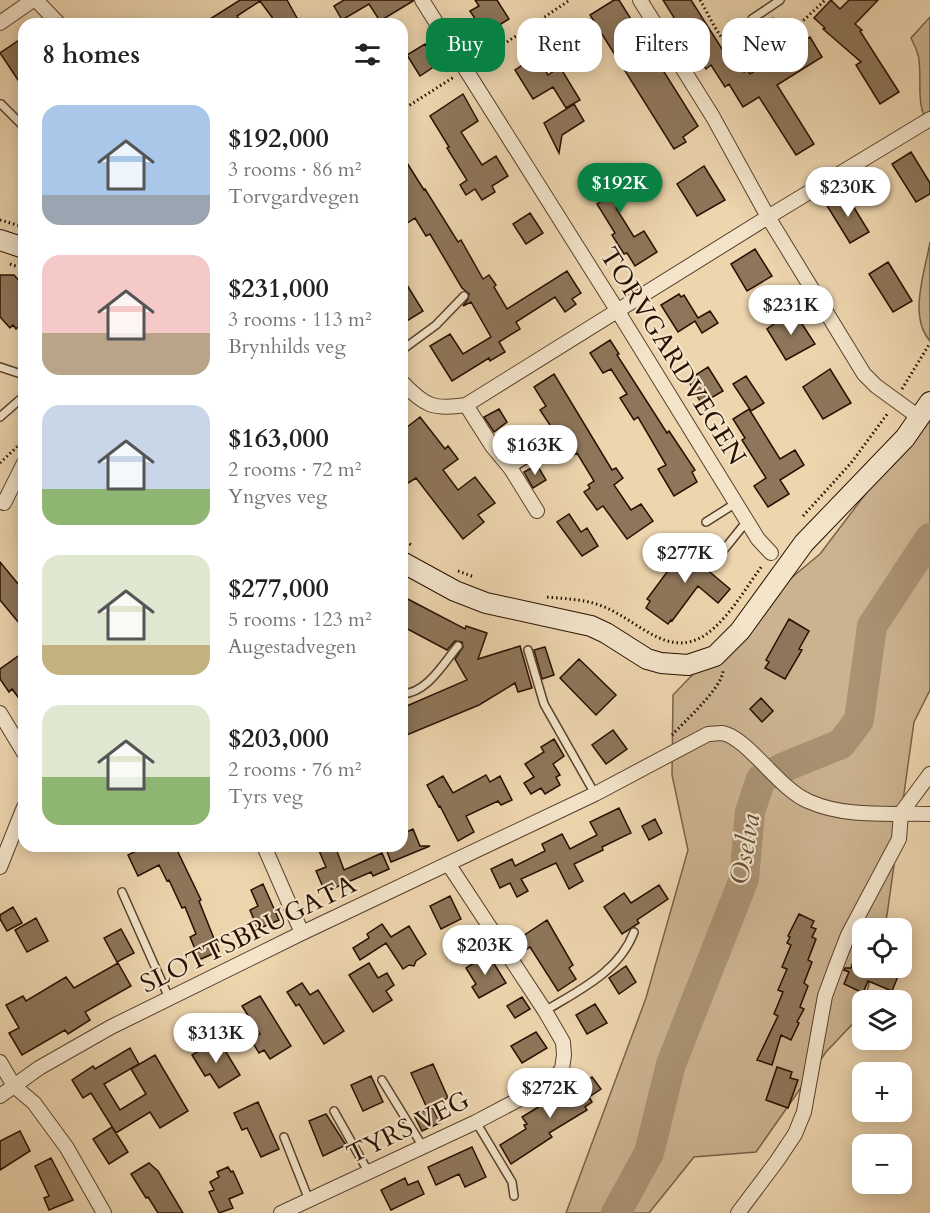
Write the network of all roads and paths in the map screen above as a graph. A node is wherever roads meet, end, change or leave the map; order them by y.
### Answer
1 (35, 0) edge
2 (422, 0) edge
3 (570, 0) edge
4 (640, 0) edge
5 (700, 0) edge
6 (780, 0) edge
7 (825, 0) edge
8 (52, 18) edge
9 (433, 18) edge
10 (753, 18) edge
11 (0, 24) edge
12 (505, 44) edge
13 (463, 72) edge
14 (467, 72) edge
15 (1, 104) edge
16 (408, 106) edge
17 (930, 119) edge
18 (18, 121) edge
19 (768, 217) junction
20 (0, 220) edge
21 (18, 225) edge
22 (0, 240) edge
23 (18, 246) edge
24 (464, 296) dead end
25 (617, 310) junction
26 (930, 343) edge
27 (408, 345) edge
28 (0, 367) edge
29 (18, 373) edge
30 (408, 388) edge
31 (896, 400) junction
32 (18, 401) edge
33 (466, 405) junction
34 (925, 410) edge
35 (0, 417) edge
36 (558, 439) dead end
37 (18, 446) edge
38 (0, 463) edge
39 (511, 469) junction
40 (18, 476) edge
41 (4, 503) dead end
42 (736, 503) junction
43 (537, 511) dead end
44 (747, 521) junction
45 (799, 521) dead end
46 (706, 522) dead end
47 (408, 543) edge
48 (417, 549) dead end
49 (771, 553) joint
50 (714, 561) dead end
51 (408, 565) edge
52 (455, 570) dead end
53 (474, 577) dead end
54 (537, 595) dead end
55 (458, 646) dead end
56 (528, 650) dead end
57 (715, 656) junction
58 (408, 693) edge
59 (0, 713) edge
60 (670, 737) dead end
61 (18, 743) edge
62 (930, 774) edge
63 (595, 794) junction
64 (901, 813) junction
65 (930, 814) edge
66 (18, 822) edge
67 (267, 852) edge
68 (449, 865) junction
69 (0, 867) edge
70 (122, 892) dead end
71 (634, 932) dead end
72 (302, 933) junction
73 (169, 998) junction
74 (545, 1011) junction
75 (0, 1062) edge
76 (382, 1080) dead end
77 (15, 1086) junction
78 (0, 1096) edge
79 (334, 1111) dead end
80 (476, 1122) junction
81 (284, 1137) dead end
82 (423, 1147) junction
83 (369, 1173) junction
84 (514, 1196) dead end
85 (309, 1200) junction
86 (98, 1211) edge
87 (281, 1213) edge
88 (738, 1213) edge

1 - 8 street
1 - 11 street
2 - 9 street, TORVGARDVEGEN
3 - 12 path
4 - 19 street
5 - 7 path
6 - 10 lane
13 - 16 path
14 - 25 street, TORVGARDVEGEN
15 - 18 lane
17 - 19 street
19 - 25 street
19 - 31 street
20 - 21 path
22 - 23 main road
24 - 27 lane
25 - 33 street
25 - 42 street, TORVGARDVEGEN
26 - 31 path
28 - 29 lane
30 - 33 street
31 - 34 street
31 - 45 path
32 - 35 lane
33 - 39 street
34 - 57 main road
36 - 39 lane
37 - 38 path
39 - 43 street
40 - 41 street
42 - 44 street, TORVGARDVEGEN
42 - 46 lane
44 - 49 street, TORVGARDVEGEN
44 - 50 lane
47 - 48 path
49 - 54 path
51 - 57 main road
52 - 53 path
55 - 58 lane
56 - 63 lane
57 - 60 path
59 - 61 street
62 - 64 street
63 - 64 street, SLOTTSBRUGATA
63 - 68 street, SLOTTSBRUGATA
64 - 65 street, SLOTTSBRUGATA
64 - 88 street
66 - 69 street
67 - 72 street
68 - 72 street, SLOTTSBRUGATA
68 - 74 street, TYRS VEG
70 - 73 lane
71 - 74 lane
72 - 73 street, SLOTTSBRUGATA
73 - 77 street, SLOTTSBRUGATA
74 - 80 street, TYRS VEG
75 - 77 street
76 - 82 lane
77 - 78 street, SLOTTSBRUGATA
77 - 86 street
79 - 83 lane
80 - 82 street, TYRS VEG
80 - 84 lane
81 - 85 lane
82 - 83 street, TYRS VEG
83 - 85 street, TYRS VEG
85 - 87 street, TYRS VEG

